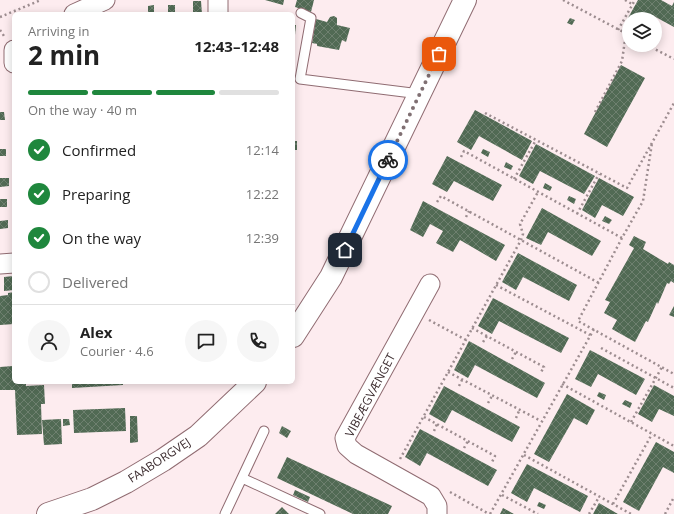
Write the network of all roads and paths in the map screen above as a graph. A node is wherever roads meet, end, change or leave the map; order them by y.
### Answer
1 (41, 0) edge
2 (105, 0) edge
3 (218, 0) edge
4 (465, 0) edge
5 (563, 0) edge
6 (625, 0) edge
7 (635, 0) edge
8 (632, 4) junction
9 (12, 12) edge
10 (12, 12) edge
11 (78, 12) edge
12 (218, 12) edge
13 (301, 13) dead end
14 (0, 17) edge
15 (618, 30) junction
16 (622, 32) edge
17 (623, 52) edge
18 (660, 52) edge
19 (674, 59) edge
20 (420, 94) junction
21 (674, 103) edge
22 (486, 112) dead end
23 (595, 112) dead end
24 (536, 140) junction
25 (652, 143) junction
26 (461, 157) dead end
27 (600, 174) junction
28 (514, 179) junction
29 (538, 192) junction
30 (437, 202) dead end
31 (469, 211) junction
32 (577, 214) junction
33 (466, 218) dead end
34 (622, 238) junction
35 (520, 240) junction
36 (12, 263) edge
37 (0, 264) edge
38 (599, 283) junction
39 (430, 284) dead end
40 (496, 285) junction
41 (477, 308) dead end
42 (482, 311) junction
43 (414, 312) junction
44 (472, 328) junction
45 (594, 329) junction
46 (295, 333) edge
47 (590, 335) junction
48 (487, 336) junction
49 (466, 340) junction
50 (483, 342) dead end
51 (601, 348) dead end
52 (516, 352) junction
53 (512, 359) dead end
54 (662, 367) junction
55 (448, 372) junction
56 (540, 374) dead end
57 (674, 374) edge
58 (656, 378) junction
59 (462, 380) junction
60 (253, 384) edge
61 (562, 384) junction
62 (458, 386) dead end
63 (674, 388) edge
64 (492, 396) junction
65 (428, 397) dead end
66 (433, 400) junction
67 (488, 403) dead end
68 (519, 411) junction
69 (424, 417) junction
70 (516, 418) dead end
71 (541, 421) junction
72 (631, 422) junction
73 (437, 424) junction
74 (264, 431) dead end
75 (434, 431) dead end
76 (652, 434) junction
77 (468, 441) junction
78 (674, 446) edge
79 (464, 448) dead end
80 (524, 455) junction
81 (398, 462) dead end
82 (492, 462) dead end
83 (242, 478) junction
84 (447, 490) dead end
85 (502, 495) junction
86 (600, 497) junction
87 (674, 497) edge
88 (613, 504) junction
89 (94, 506) edge
90 (48, 514) edge
91 (225, 514) edge
92 (320, 514) edge
93 (437, 514) edge
94 (490, 514) edge
95 (538, 514) edge
96 (590, 514) edge
97 (631, 514) edge
98 (665, 514) edge

1 - 9 path
2 - 11 street
3 - 12 street
4 - 20 street
5 - 15 path
6 - 8 path
7 - 8 path
8 - 15 path
10 - 14 path
13 - 20 lane
15 - 16 path
17 - 23 path
18 - 19 path
20 - 46 street
21 - 25 path
22 - 24 path
24 - 27 path
24 - 28 path
25 - 27 path
25 - 34 path
26 - 28 path
27 - 32 path
28 - 29 path
29 - 32 path
29 - 35 path
30 - 31 path
31 - 33 path
31 - 35 path
32 - 34 path
34 - 38 path
35 - 38 path
35 - 40 path
36 - 37 street
38 - 45 path
39 - 43 street, VIBEÆGVÆNGET
40 - 42 path
40 - 47 path
41 - 42 path
42 - 44 path
43 - 49 path
43 - 93 street, VIBEÆGVÆNGET
44 - 48 path
44 - 49 path
45 - 47 path
45 - 54 path
47 - 61 path
48 - 50 path
48 - 52 path
49 - 55 path
51 - 58 path
52 - 53 path
52 - 56 path
54 - 57 path
54 - 58 path
55 - 59 path
55 - 66 path
58 - 63 path
58 - 72 path
59 - 62 path
59 - 64 path
60 - 89 street, FAABORGVEJ
61 - 71 path
61 - 72 path
64 - 67 path
64 - 68 path
65 - 66 path
66 - 69 path
68 - 70 path
68 - 71 path
69 - 73 path
69 - 81 path
71 - 80 path
72 - 76 path
73 - 75 path
73 - 77 path
74 - 83 lane
76 - 78 path
76 - 88 path
77 - 79 path
77 - 82 path
80 - 85 path
80 - 86 path
83 - 91 lane
83 - 92 lane
84 - 94 path
85 - 94 path
85 - 95 path
86 - 88 path
86 - 96 path
87 - 98 path
88 - 97 path
89 - 90 street, FAABORGVEJ

